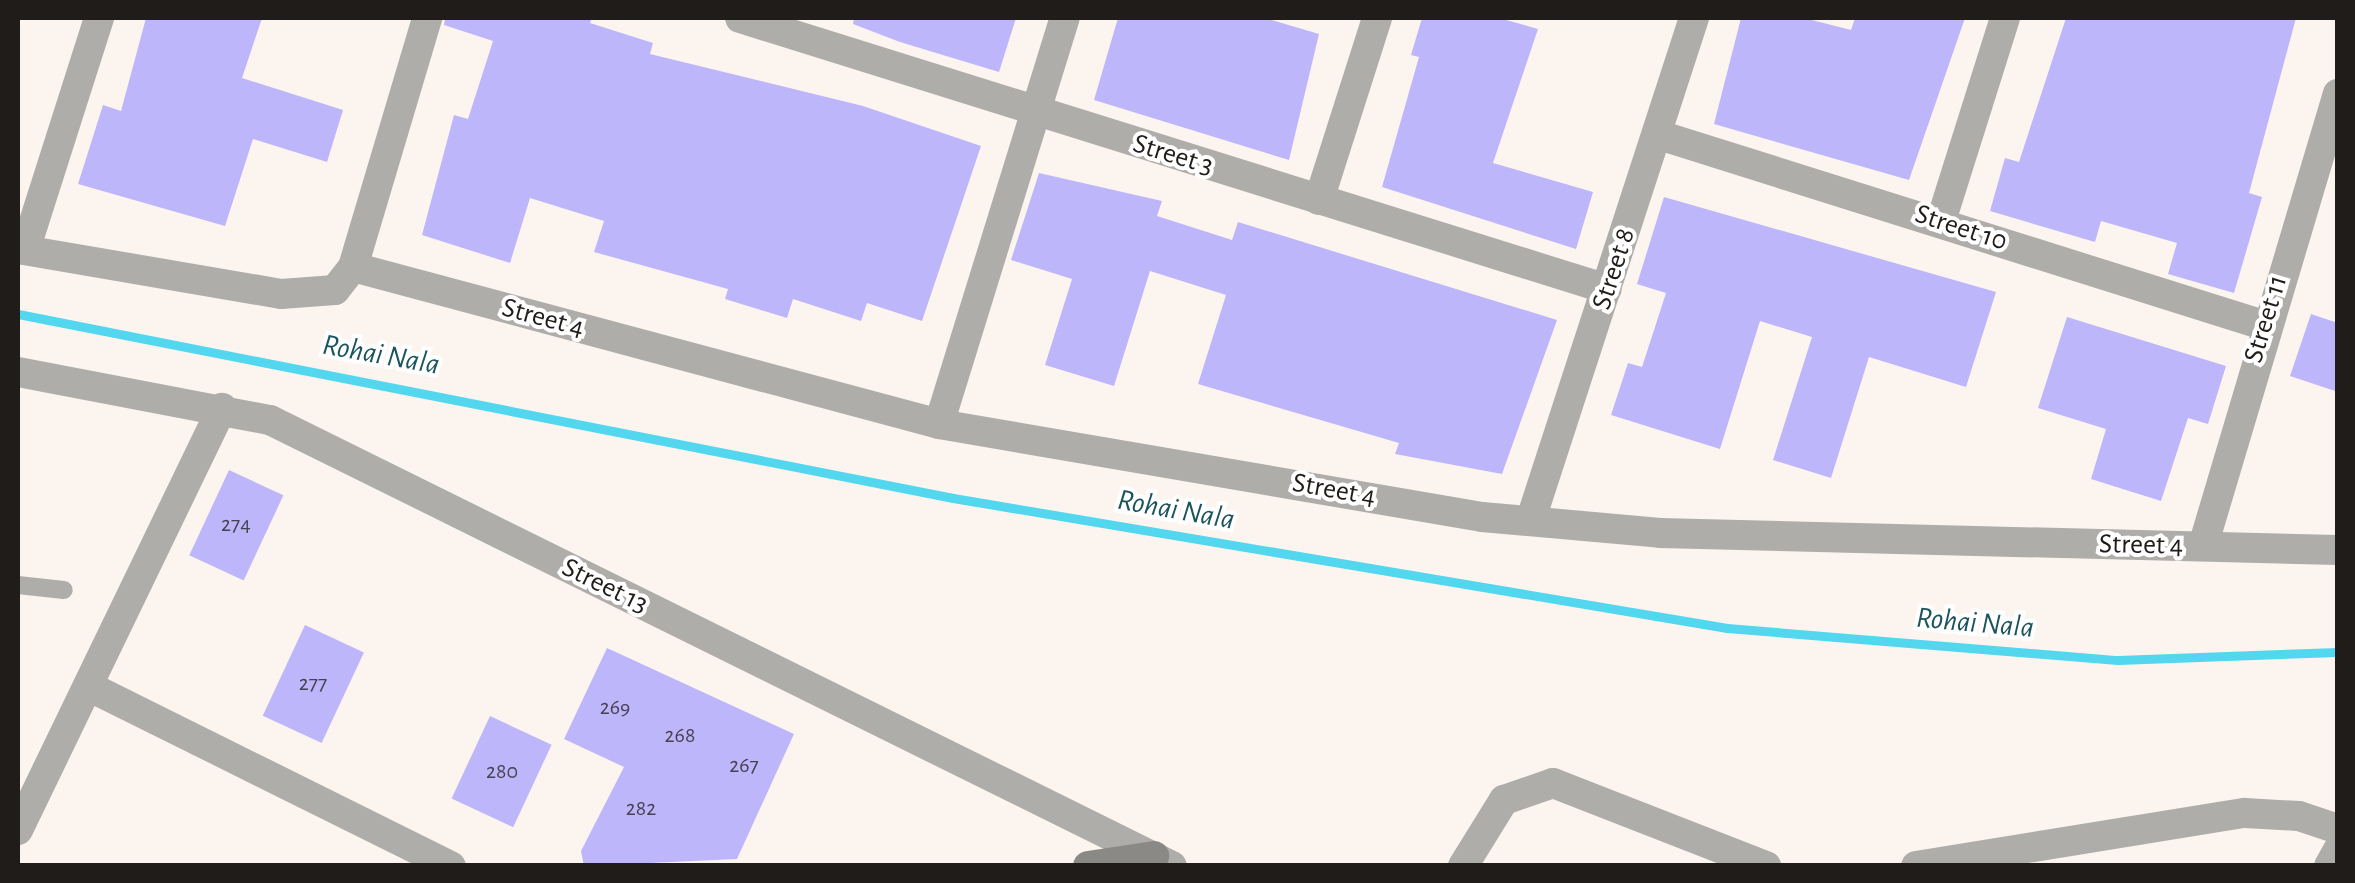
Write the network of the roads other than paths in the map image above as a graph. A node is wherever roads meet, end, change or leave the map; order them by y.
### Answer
1 (99, 18) edge
2 (427, 18) edge
3 (745, 18) edge
4 (1066, 18) edge
5 (1377, 18) edge
6 (1694, 18) edge
7 (2005, 18) edge
8 (2338, 94) edge
9 (1036, 112) junction
10 (1659, 135) junction
11 (1319, 200) junction
12 (1941, 221) junction
13 (21, 250) edge
14 (353, 267) junction
15 (1607, 289) junction
16 (2263, 325) junction
17 (18, 372) edge
18 (222, 408) junction
19 (939, 424) junction
20 (1531, 520) junction
21 (2203, 546) junction
22 (2338, 550) edge
23 (18, 585) edge
24 (64, 590) dead end
25 (88, 686) junction
26 (2338, 829) edge
27 (18, 830) edge
28 (2338, 850) edge
29 (1163, 861) edge
30 (451, 866) edge
31 (1088, 866) edge
32 (1463, 866) edge
33 (1766, 866) edge
34 (1916, 866) edge
35 (2329, 866) edge

1 - 13 street
2 - 14 street
3 - 9 street, Street 3
4 - 9 street
5 - 11 street
6 - 10 street, Street 8
7 - 12 street
8 - 16 street, Street 11
9 - 11 street, Street 3
9 - 19 street
10 - 12 street, Street 10
10 - 15 street, Street 8
11 - 15 street, Street 3
12 - 16 street, Street 10
13 - 14 street
14 - 19 street, Street 4
15 - 20 street, Street 8
16 - 21 street, Street 11
17 - 18 street, Street 13
18 - 25 street
18 - 29 street, Street 13
19 - 20 street, Street 4
20 - 21 street, Street 4
21 - 22 street, Street 4
23 - 24 lane
25 - 27 street
25 - 30 street
26 - 34 street
28 - 35 street
29 - 31 street
32 - 33 street

